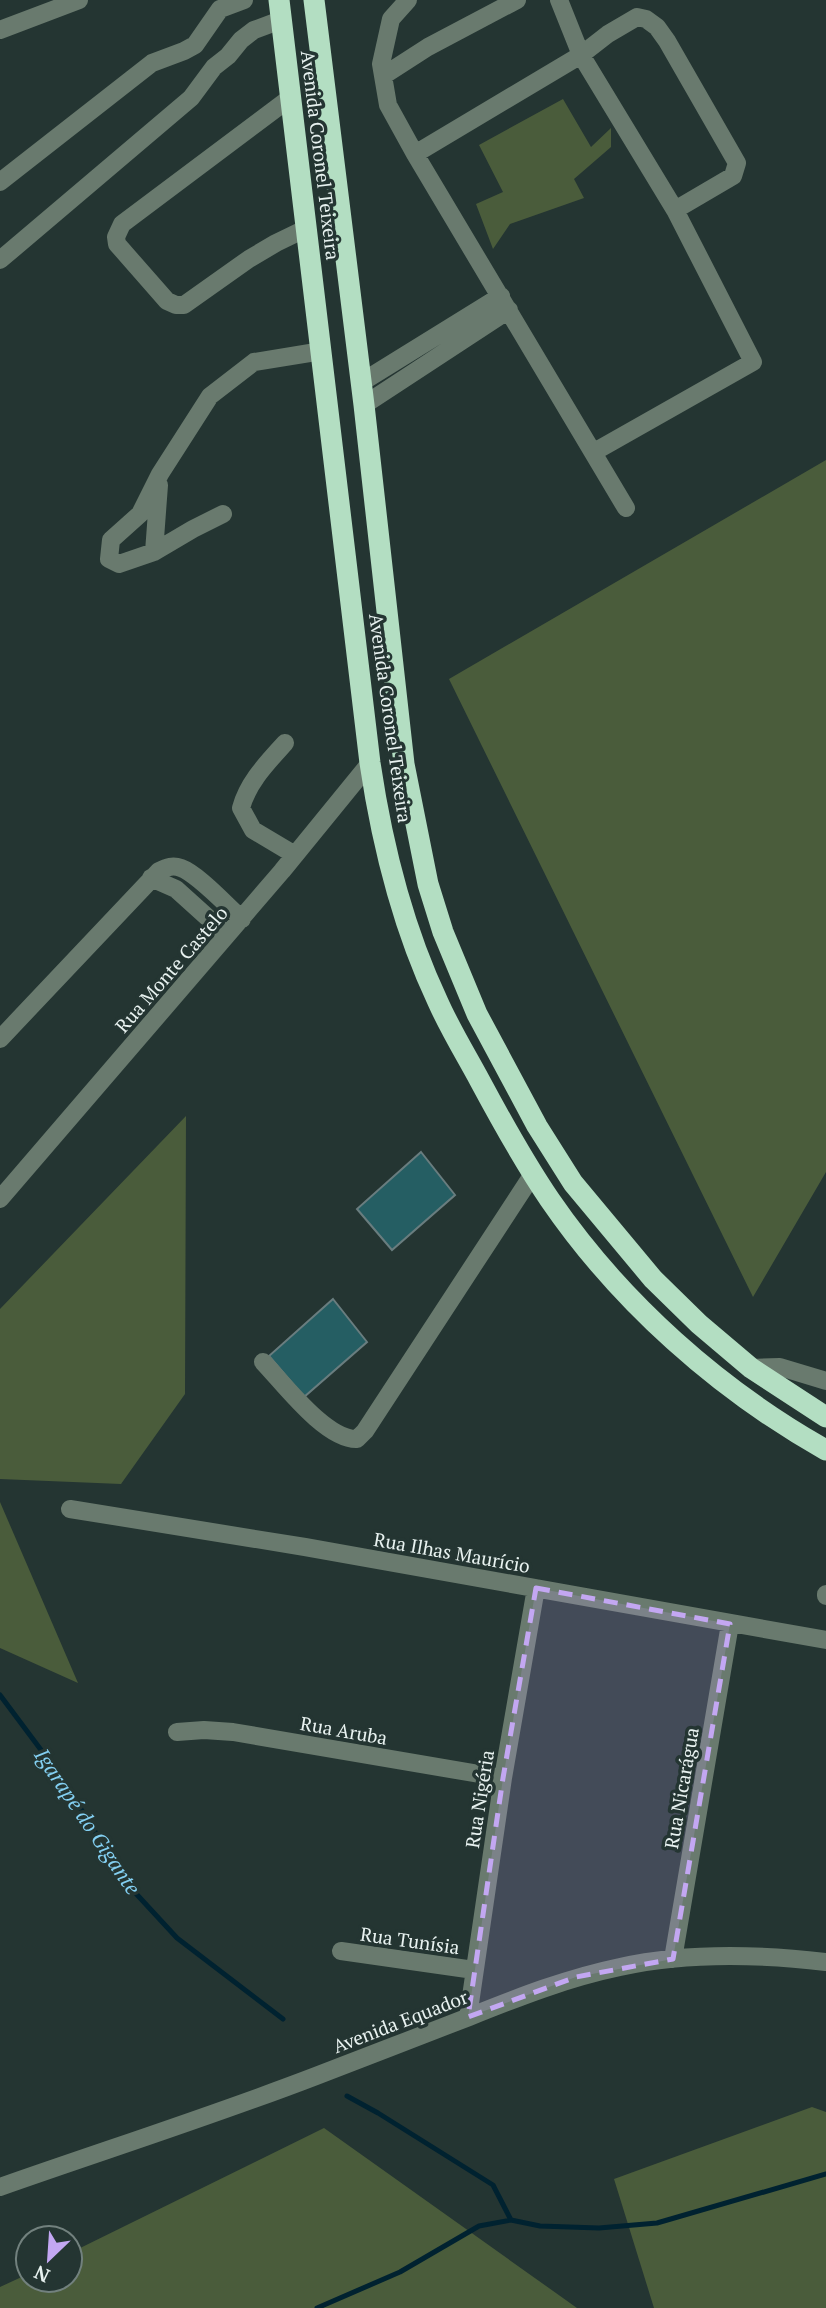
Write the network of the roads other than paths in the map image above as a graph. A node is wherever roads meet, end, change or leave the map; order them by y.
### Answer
1 (79, 0) edge
2 (244, 0) edge
3 (314, 0) edge
4 (408, 0) edge
5 (517, 0) edge
6 (559, 0) edge
7 (280, 10) edge
8 (0, 30) edge
9 (581, 55) junction
10 (383, 76) junction
11 (290, 98) junction
12 (415, 154) junction
13 (0, 182) edge
14 (675, 210) junction
15 (307, 228) junction
16 (0, 260) edge
17 (505, 303) junction
18 (322, 351) junction
19 (362, 382) junction
20 (365, 405) junction
21 (593, 452) junction
22 (160, 474) junction
23 (626, 509) dead end
24 (223, 514) dead end
25 (154, 552) junction
26 (285, 743) dead end
27 (370, 763) junction
28 (295, 855) junction
29 (151, 878) junction
30 (242, 919) junction
31 (227, 935) junction
32 (0, 1039) edge
33 (533, 1174) junction
34 (0, 1199) edge
35 (263, 1362) dead end
36 (751, 1368) junction
37 (826, 1381) edge
38 (826, 1417) edge
39 (826, 1450) edge
40 (70, 1509) dead end
41 (536, 1588) junction
42 (730, 1624) junction
43 (826, 1640) edge
44 (177, 1732) dead end
45 (503, 1778) junction
46 (341, 1951) dead end
47 (673, 1959) junction
48 (826, 1962) edge
49 (474, 1970) junction
50 (468, 2017) junction
51 (0, 2187) edge

1 - 8 street
2 - 13 street
3 - 19 highway, Avenida Coronel Teixeira
4 - 10 street
5 - 10 street
6 - 9 street
7 - 11 highway, Avenida Coronel Teixeira
7 - 16 street
9 - 12 street
9 - 14 street
9 - 14 street
10 - 12 street
11 - 15 highway, Avenida Coronel Teixeira
11 - 15 street
12 - 17 street
14 - 21 street
15 - 18 highway, Avenida Coronel Teixeira
17 - 19 street
17 - 20 street
17 - 21 street
18 - 22 street
18 - 27 highway, Avenida Coronel Teixeira
19 - 20 highway, Avenida Coronel Teixeira
20 - 36 highway, Avenida Coronel Teixeira
21 - 23 street
22 - 25 street
22 - 25 street
24 - 25 street
26 - 28 street
27 - 28 street, Rua Monte Castelo
27 - 33 highway, Avenida Coronel Teixeira
28 - 30 street, Rua Monte Castelo
29 - 30 street
29 - 31 street
29 - 32 street
30 - 31 street, Rua Monte Castelo
31 - 34 street, Rua Monte Castelo
33 - 35 street
33 - 39 highway, Avenida Coronel Teixeira
36 - 37 street
36 - 38 highway, Avenida Coronel Teixeira
40 - 41 street, Rua Ilhas Maurício
41 - 42 street, Rua Ilhas Maurício
41 - 45 street, Rua Nigéria
42 - 43 street, Rua Ilhas Maurício
42 - 47 street, Rua Nicarágua
44 - 45 street, Rua Aruba
45 - 49 street, Rua Nigéria
46 - 49 street, Rua Tunísia
47 - 48 street, Avenida Equador
47 - 50 street, Avenida Equador
49 - 50 street, Rua Nigéria
50 - 51 street, Avenida Equador

